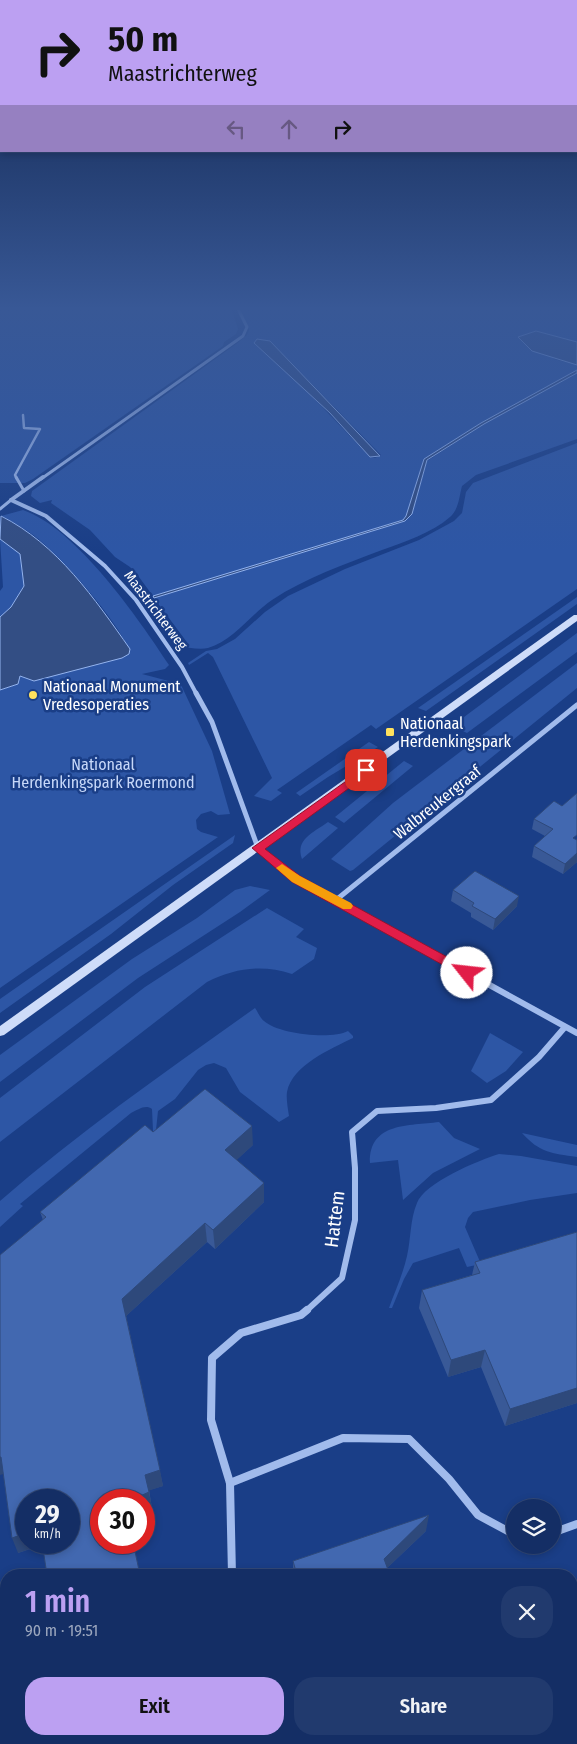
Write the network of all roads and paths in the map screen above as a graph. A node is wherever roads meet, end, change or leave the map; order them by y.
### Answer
1 (169, 388) edge
2 (23, 415) dead end
3 (24, 491) junction
4 (11, 500) junction
5 (0, 509) edge
6 (577, 617) edge
7 (577, 705) edge
8 (258, 848) junction
9 (336, 900) junction
10 (565, 1028) junction
11 (0, 1032) edge
12 (577, 1033) edge
13 (230, 1483) junction
14 (577, 1524) edge
15 (506, 1530) edge
16 (561, 1530) edge
17 (232, 1569) edge

1 - 3 street
2 - 3 lane
3 - 4 street
4 - 5 lane
4 - 8 street, Maastrichterweg
6 - 8 main road
7 - 9 street, Walbreukergraaf
8 - 9 street
8 - 11 main road
9 - 10 street
10 - 12 street
10 - 13 street, Hattem
13 - 15 street
13 - 17 street, Hattem
14 - 16 street

